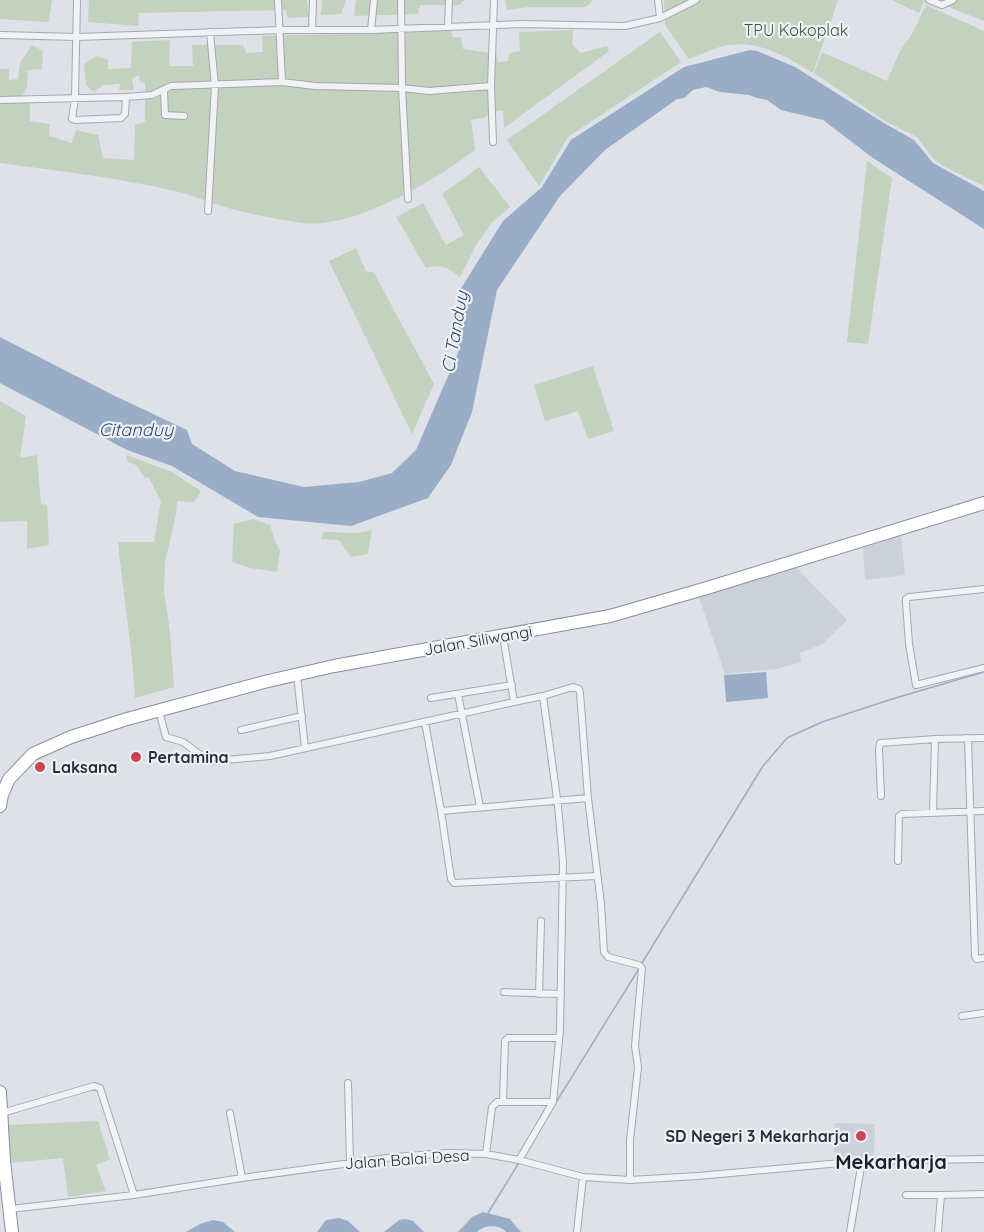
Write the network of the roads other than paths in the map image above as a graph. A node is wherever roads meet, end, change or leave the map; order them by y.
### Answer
1 (77, 0) edge
2 (278, 0) edge
3 (313, 0) edge
4 (374, 0) edge
5 (401, 0) edge
6 (448, 0) edge
7 (494, 0) edge
8 (658, 0) edge
9 (696, 0) edge
10 (929, 0) edge
11 (952, 0) edge
12 (660, 18) junction
13 (448, 26) junction
14 (492, 26) junction
15 (401, 29) junction
16 (280, 30) junction
17 (312, 30) junction
18 (371, 30) junction
19 (210, 32) junction
20 (0, 34) edge
21 (76, 37) junction
22 (282, 82) junction
23 (215, 86) junction
24 (491, 86) junction
25 (402, 88) junction
26 (164, 91) junction
27 (126, 97) junction
28 (75, 98) junction
29 (0, 100) edge
30 (184, 116) dead end
31 (493, 142) dead end
32 (408, 199) dead end
33 (208, 211) dead end
34 (984, 504) edge
35 (984, 589) edge
36 (503, 636) junction
37 (984, 668) edge
38 (297, 675) junction
39 (512, 685) junction
40 (458, 694) junction
41 (543, 696) junction
42 (431, 698) dead end
43 (514, 702) junction
44 (159, 710) junction
45 (463, 714) junction
46 (302, 716) junction
47 (425, 722) junction
48 (241, 730) dead end
49 (968, 738) junction
50 (984, 738) edge
51 (934, 739) junction
52 (305, 748) junction
53 (881, 796) dead end
54 (588, 798) junction
55 (558, 801) junction
56 (0, 806) edge
57 (480, 807) junction
58 (441, 811) junction
59 (971, 811) junction
60 (984, 811) edge
61 (933, 812) junction
62 (898, 861) dead end
63 (597, 876) junction
64 (563, 878) junction
65 (542, 921) dead end
66 (984, 958) edge
67 (504, 992) dead end
68 (539, 994) junction
69 (561, 994) junction
70 (984, 1013) edge
71 (962, 1016) dead end
72 (559, 1038) junction
73 (348, 1083) dead end
74 (0, 1092) edge
75 (503, 1101) junction
76 (553, 1102) junction
77 (2, 1113) junction
78 (230, 1113) dead end
79 (486, 1154) junction
80 (984, 1159) edge
81 (522, 1161) junction
82 (862, 1161) junction
83 (350, 1163) junction
84 (583, 1177) junction
85 (242, 1178) junction
86 (630, 1180) junction
87 (984, 1194) edge
88 (134, 1195) junction
89 (941, 1195) junction
90 (906, 1196) dead end
91 (10, 1209) junction
92 (12, 1232) edge
93 (577, 1232) edge
94 (850, 1232) edge
95 (938, 1232) edge

1 - 21 street
2 - 16 street
3 - 17 street
4 - 18 street
5 - 15 street
6 - 13 street
7 - 14 street
8 - 12 street
9 - 12 street
10 - 11 street
12 - 14 street
13 - 14 street
13 - 15 street
14 - 24 street
15 - 18 street
15 - 25 street
16 - 17 street
16 - 19 street
16 - 22 street
17 - 18 street
19 - 21 street
19 - 23 street
20 - 21 street
21 - 28 street
22 - 23 street
22 - 25 street
23 - 26 street
23 - 33 street
24 - 25 street
24 - 31 street
25 - 32 street
26 - 27 street
26 - 30 street
27 - 28 street
27 - 28 street
28 - 29 street
34 - 36 highway, Jalan Siliwangi
35 - 37 street
36 - 38 highway, Jalan Siliwangi
36 - 39 street
38 - 44 highway, Jalan Siliwangi
38 - 46 street
39 - 40 street
39 - 43 street
40 - 42 street
40 - 45 street
41 - 43 street
41 - 54 street
41 - 55 street
43 - 45 street
44 - 52 street
44 - 56 highway, Jalan Siliwangi
45 - 47 street
45 - 57 street
46 - 48 street
46 - 52 street
47 - 52 street
47 - 58 street
49 - 50 street
49 - 51 street
49 - 59 street
51 - 53 street
51 - 61 street
54 - 55 street
54 - 63 street
55 - 57 street
55 - 64 street
57 - 58 street
58 - 64 street
59 - 60 street
59 - 61 street
59 - 66 street
61 - 62 street
63 - 64 street
63 - 86 street
64 - 69 street
65 - 68 street
67 - 68 street
68 - 69 street
69 - 72 street
70 - 71 street
72 - 75 street
72 - 76 street
73 - 83 street
74 - 77 highway
75 - 76 street
75 - 79 street
76 - 81 street
77 - 88 street
77 - 91 highway
78 - 85 street
79 - 81 street, Jalan Balai Desa
79 - 83 street, Jalan Balai Desa
80 - 82 street, Jalan Balai Desa
81 - 84 street, Jalan Balai Desa
82 - 86 street, Jalan Balai Desa
82 - 94 street
83 - 85 street, Jalan Balai Desa
84 - 86 street, Jalan Balai Desa
84 - 93 street
85 - 88 street, Jalan Balai Desa
87 - 89 street
88 - 91 street, Jalan Balai Desa
89 - 90 street
89 - 95 street
91 - 92 highway

